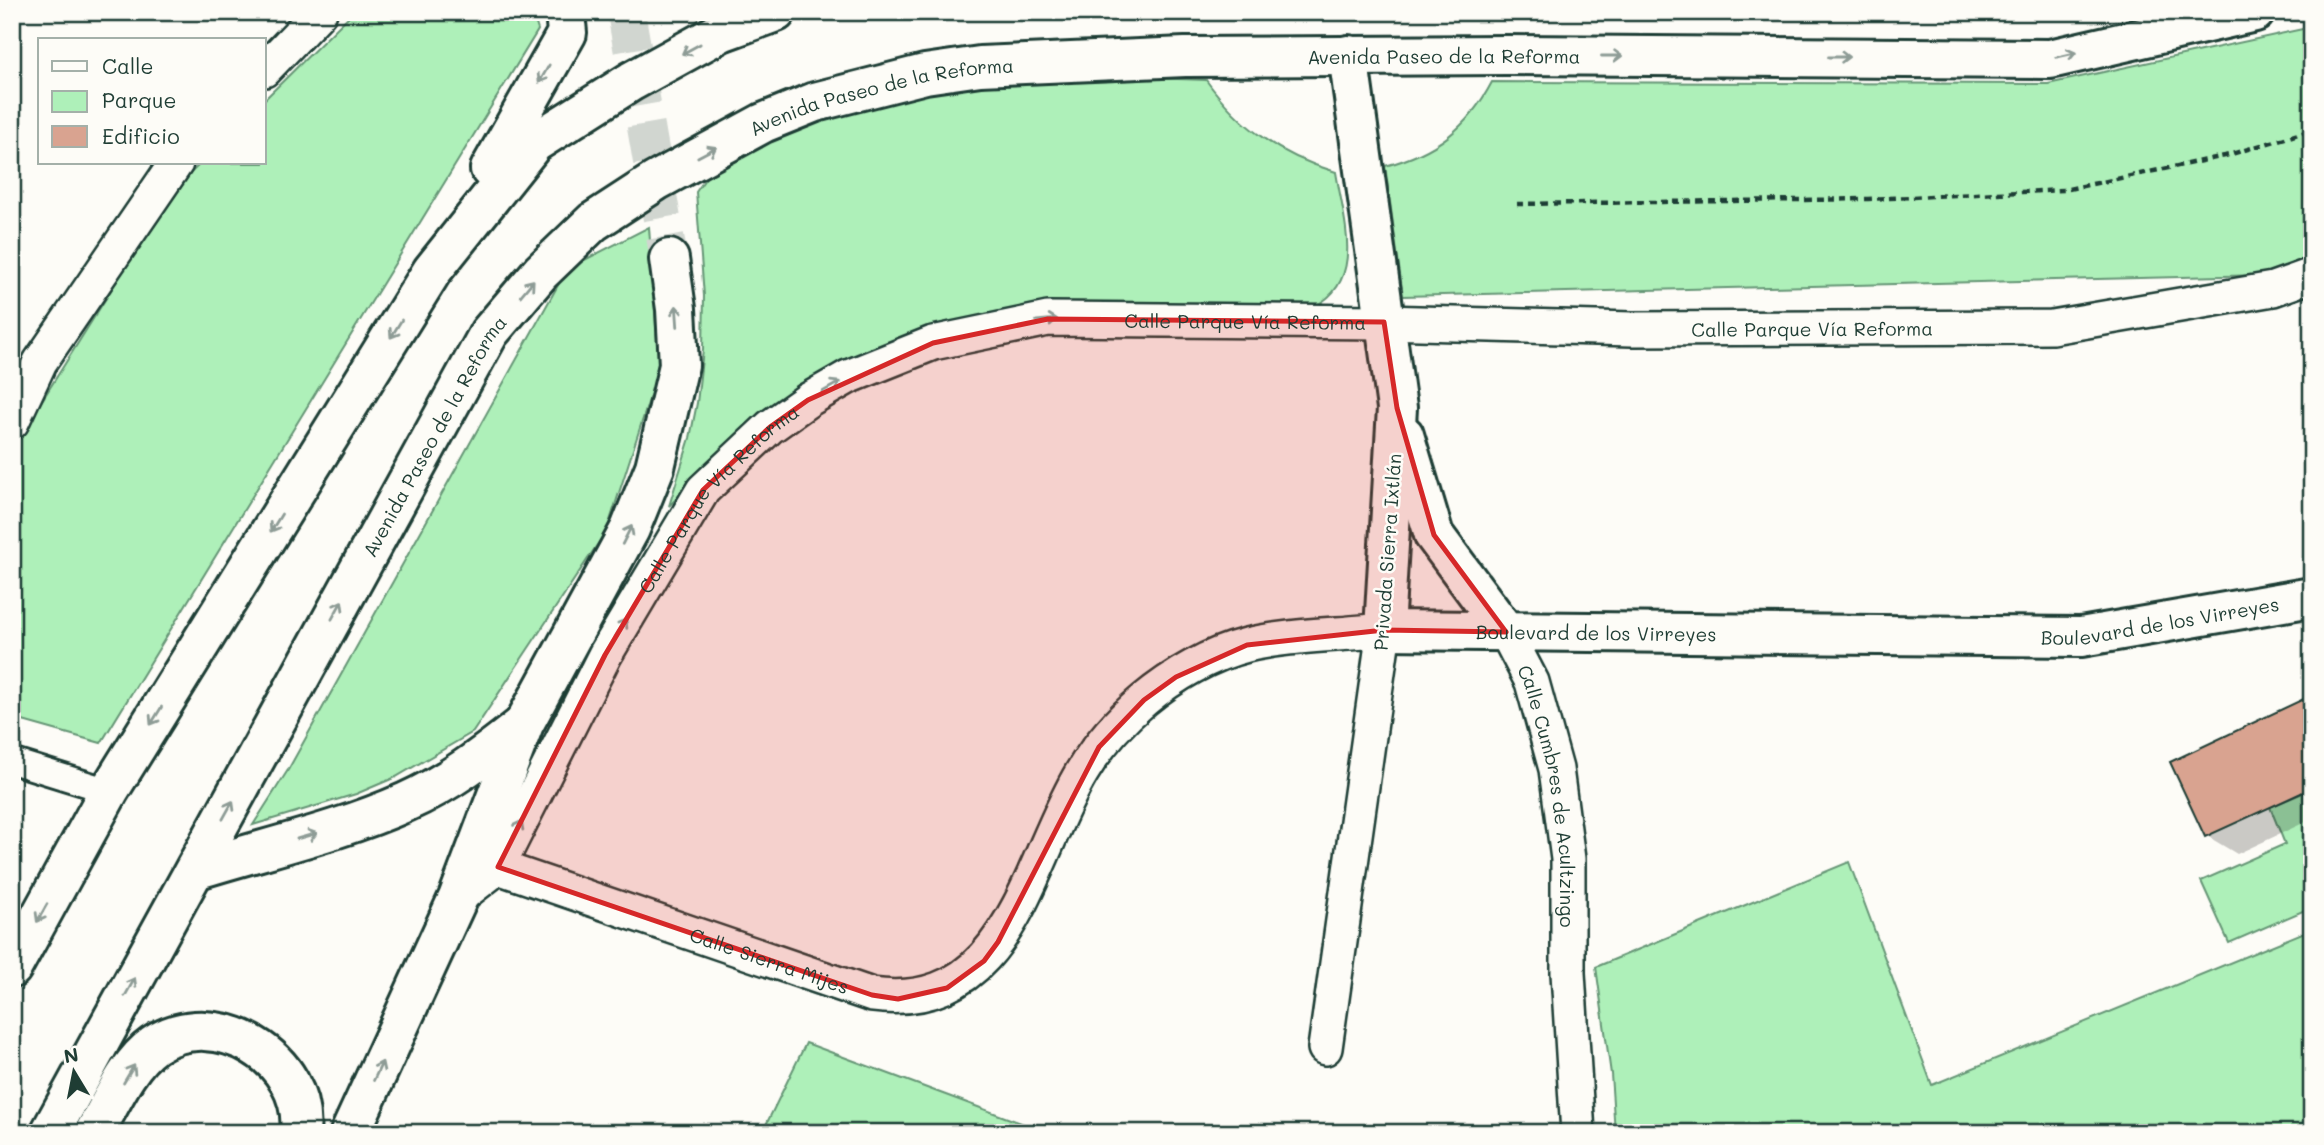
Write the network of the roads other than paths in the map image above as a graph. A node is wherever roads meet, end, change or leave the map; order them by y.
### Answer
1 (320, 12) edge
2 (565, 12) edge
3 (776, 12) edge
4 (2255, 12) edge
5 (1348, 55) junction
6 (266, 69) edge
7 (175, 164) edge
8 (669, 259) tunnel mouth
9 (432, 271) junction
10 (2312, 275) edge
11 (1384, 322) junction
12 (1397, 408) junction
13 (12, 422) edge
14 (2312, 597) edge
15 (1384, 630) junction
16 (1506, 632) junction
17 (524, 724) junction
18 (12, 761) edge
19 (109, 791) junction
20 (498, 867) junction
21 (195, 870) junction
22 (458, 898) junction
23 (1013, 914) joint
24 (12, 968) edge
25 (1325, 1048) dead end
26 (50, 1133) edge
27 (94, 1133) edge
28 (300, 1133) edge
29 (349, 1133) edge
30 (1578, 1133) edge

1 - 6 street
2 -> 9 main road
3 -> 9 main road
5 -> 4 main road, Avenida Paseo de la Reforma
5 - 11 main road, Privada Sierra Ixtlán
21 -> 5 main road, Avenida Paseo de la Reforma
7 - 13 street
17 -> 8 main road
9 -> 19 main road
10 - 11 street, Calle Parque Vía Reforma
11 - 12 main road, Privada Sierra Ixtlán
20 -> 11 street, Calle Parque Vía Reforma
12 - 15 main road, Privada Sierra Ixtlán
12 - 16 main road, Calle Cumbres de Acultzingo
14 - 16 main road, Boulevard de los Virreyes
15 - 16 main road, Boulevard de los Virreyes
15 - 23 street, Boulevard de los Virreyes
15 - 25 street, Privada Sierra Ixtlán
16 - 30 street, Calle Cumbres de Acultzingo
21 -> 17 main road
17 - 22 main road
18 - 19 street
19 -> 24 main road
20 - 22 street, Calle Parque Vía Reforma
20 - 23 street, Calle Sierra Mijes
26 -> 21 main road, Avenida Paseo de la Reforma
29 -> 22 main road
27 -> 28 main road

